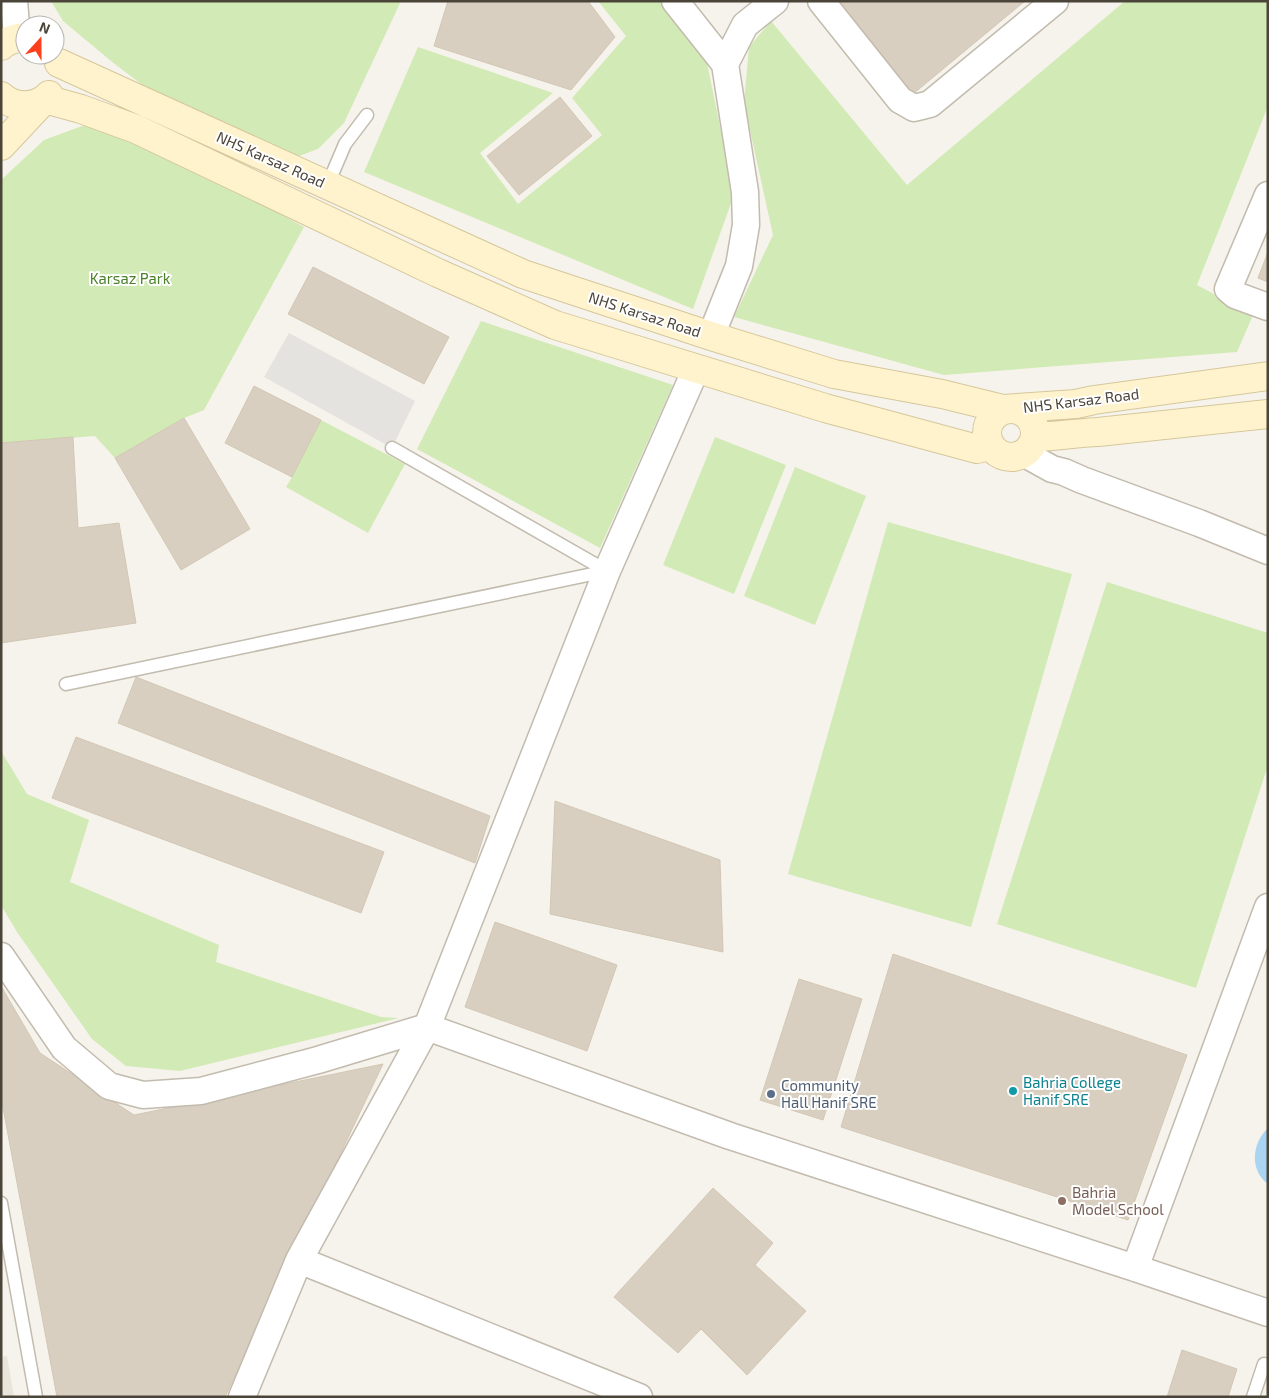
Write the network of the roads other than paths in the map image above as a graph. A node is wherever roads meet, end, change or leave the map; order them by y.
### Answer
1 (14, 1) edge
2 (675, 1) edge
3 (775, 1) edge
4 (821, 1) edge
5 (1055, 1) edge
6 (14, 41) edge
7 (65, 63) edge
8 (725, 64) junction
9 (58, 65) edge
10 (1, 96) edge
11 (45, 99) junction
12 (366, 115) dead end
13 (1, 146) edge
14 (328, 184) junction
15 (1268, 195) edge
16 (1268, 307) edge
17 (711, 336) junction
18 (696, 369) junction
19 (1268, 376) edge
20 (1008, 409) junction
21 (1268, 414) edge
22 (1031, 445) junction
23 (990, 446) junction
24 (392, 448) dead end
25 (1268, 551) edge
26 (607, 571) junction
27 (66, 684) dead end
28 (1268, 907) edge
29 (1, 956) edge
30 (427, 1027) junction
31 (1, 1203) edge
32 (299, 1260) junction
33 (1135, 1268) junction
34 (1268, 1313) edge
35 (1264, 1364) dead end
36 (36, 1397) edge
37 (242, 1397) edge
38 (639, 1397) edge
39 (1253, 1397) edge

1 - 6 street
2 - 8 street
3 - 8 street
4 - 5 street
7 - 14 street, NHS Karsaz Road
8 - 17 street
9 - 11 street
10 - 11 street
11 - 13 street
11 - 18 street
12 - 14 lane
14 - 17 street, NHS Karsaz Road
15 - 16 street
17 - 20 street, NHS Karsaz Road
18 - 23 street
18 - 26 street
19 - 20 street, NHS Karsaz Road
20 - 22 street
20 - 23 street
21 - 22 street
22 - 23 street
22 - 25 street
24 - 26 lane
26 - 27 lane
26 - 30 street
28 - 33 street
29 - 30 street
30 - 32 street
30 - 33 street
31 - 36 lane
32 - 37 street
32 - 38 street
33 - 34 street
35 - 39 lane

